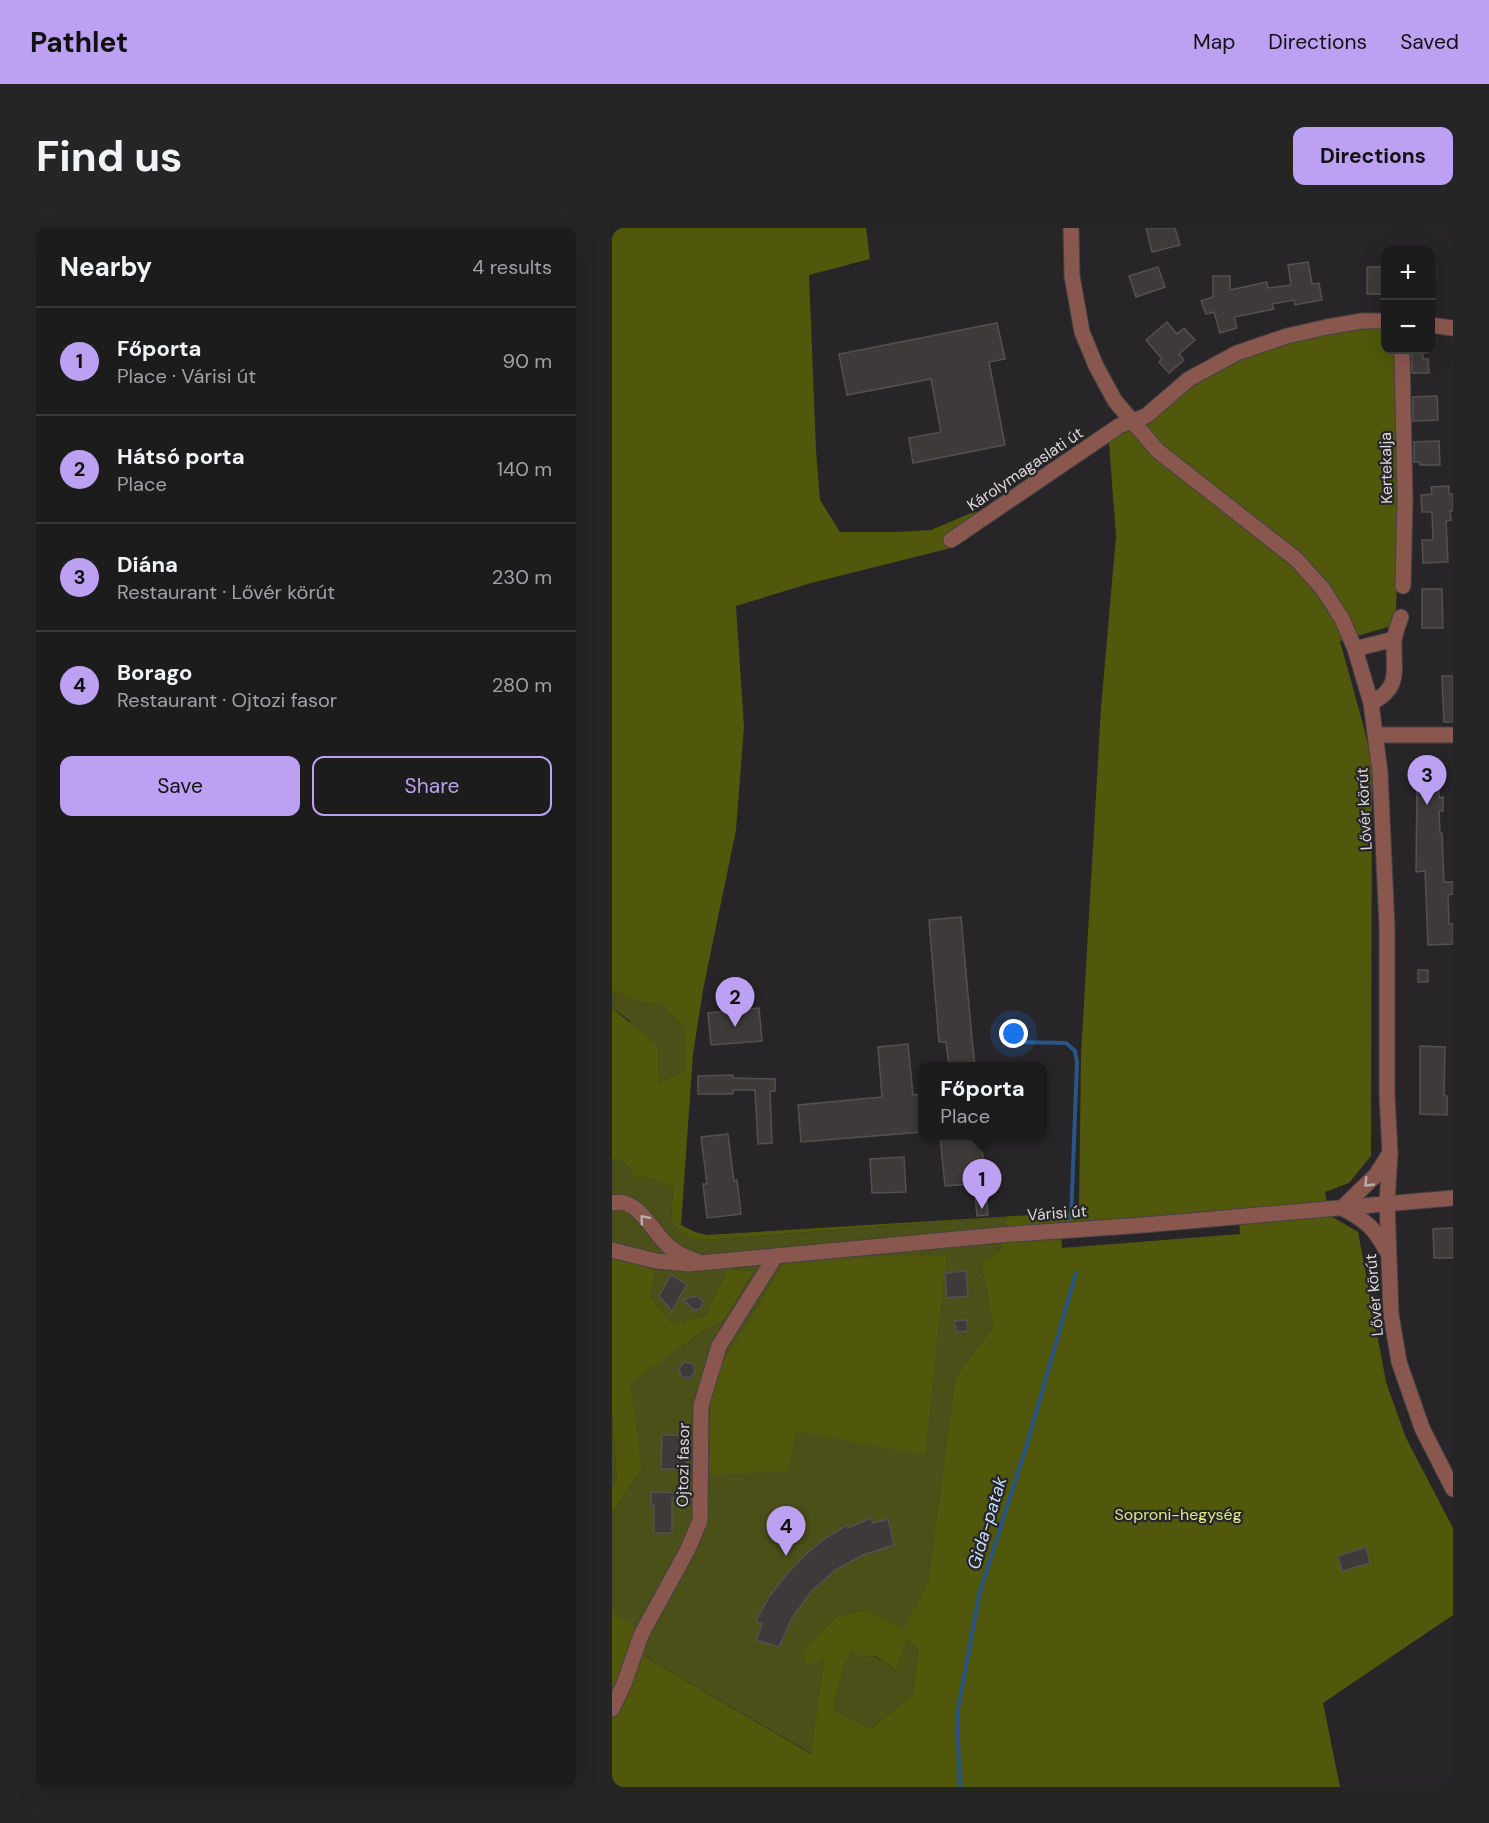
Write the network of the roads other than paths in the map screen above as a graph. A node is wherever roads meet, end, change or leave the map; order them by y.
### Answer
1 (1071, 228) edge
2 (1381, 321) edge
3 (1435, 326) edge
4 (1453, 328) edge
5 (1402, 354) edge
6 (1125, 424) junction
7 (951, 540) dead end
8 (1403, 586) dead end
9 (1401, 617) dead end
10 (1394, 639) junction
11 (1355, 649) junction
12 (1371, 703) junction
13 (1377, 735) junction
14 (1453, 735) edge
15 (1390, 1153) junction
16 (1453, 1198) edge
17 (612, 1203) edge
18 (1387, 1203) junction
19 (1342, 1208) junction
20 (612, 1250) edge
21 (1388, 1253) junction
22 (775, 1257) junction
23 (703, 1263) junction
24 (1453, 1489) edge
25 (612, 1709) edge

1 - 6 street, Lővér körút
2 - 6 street, Károlymagaslati út
3 - 4 street
5 - 8 street, Kertekalja
6 - 7 street, Károlymagaslati út
6 - 11 street, Lővér körút
9 - 10 street
10 - 11 street
10 - 12 street
11 - 12 street, Lővér körút
12 - 13 street, Lővér körút
13 - 14 street
13 - 15 street, Lővér körút
15 - 18 street, Lővér körút
15 -> 19 street
16 - 18 street, Várisi út
23 -> 17 street, Várisi út
18 - 19 street, Várisi út
18 - 21 street, Lővér körút
19 - 21 street
19 - 22 street, Várisi út
20 - 23 street, Várisi út
21 - 24 street, Lővér körút
22 - 23 street, Várisi út
22 - 25 street, Ojtozi fasor

